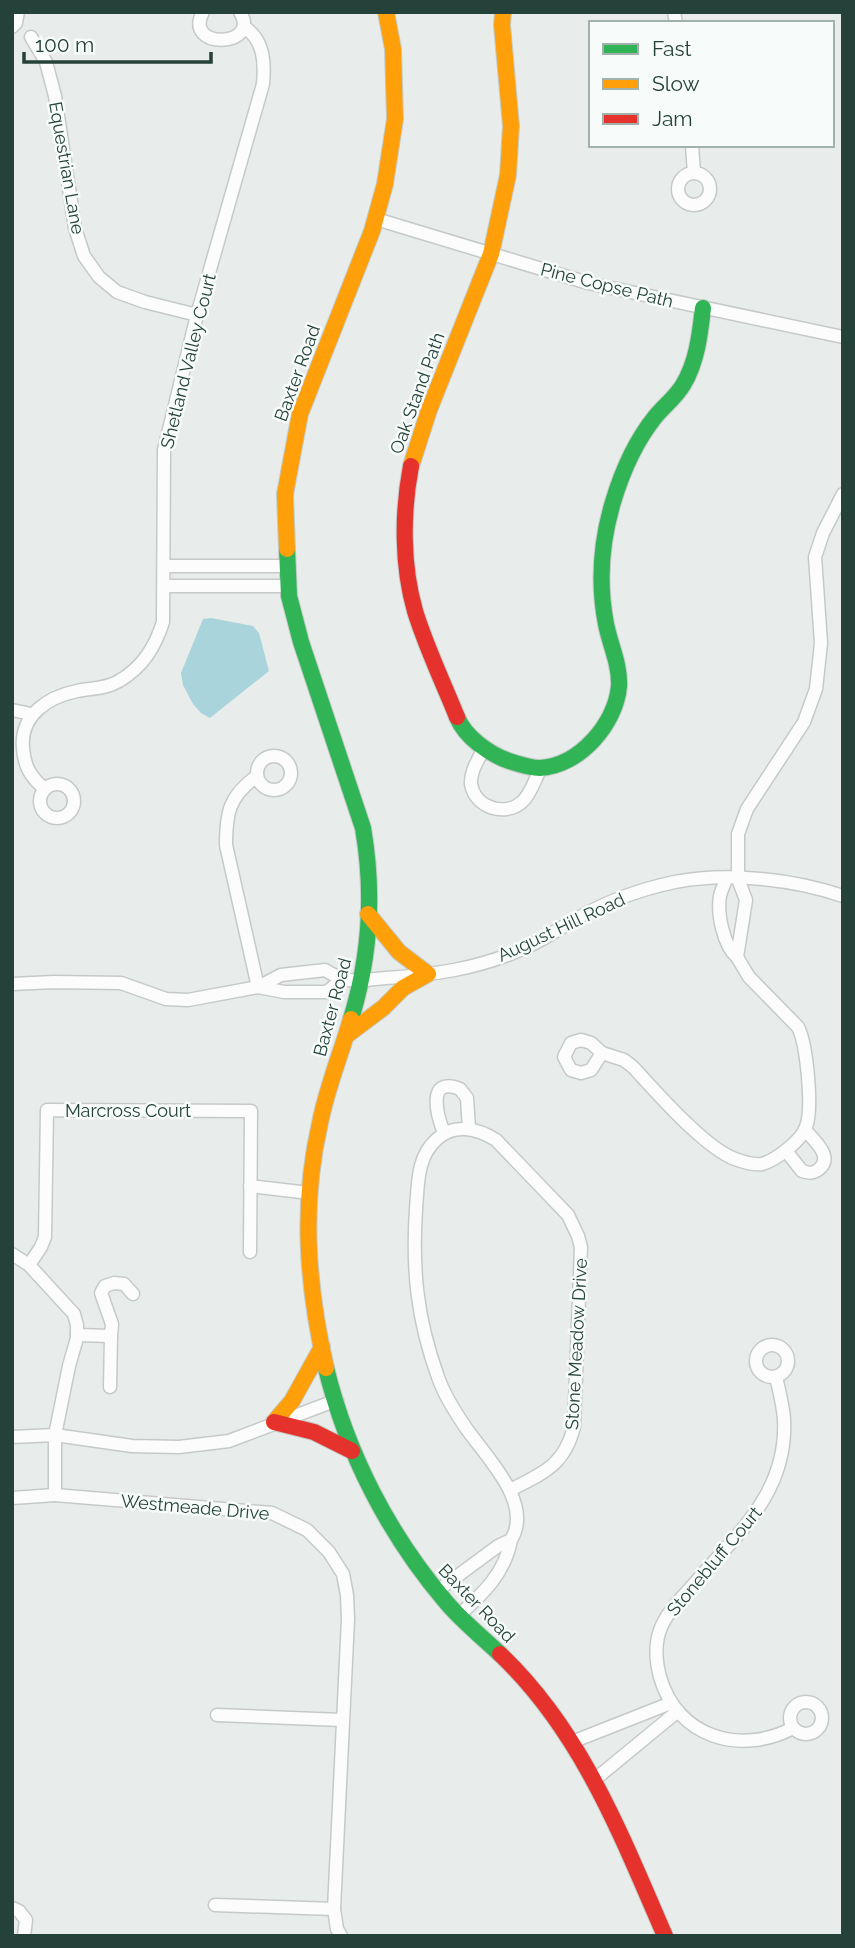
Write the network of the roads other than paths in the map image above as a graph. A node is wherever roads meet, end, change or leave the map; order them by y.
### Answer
1 (203, 12) edge
2 (240, 12) edge
3 (386, 12) edge
4 (503, 12) edge
5 (15, 21) edge
6 (244, 27) junction
7 (692, 147) edge
8 (694, 173) dead end
9 (376, 219) junction
10 (491, 254) junction
11 (703, 308) junction
12 (197, 314) junction
13 (843, 337) edge
14 (843, 494) edge
15 (165, 566) junction
16 (288, 566) junction
17 (164, 586) junction
18 (289, 586) junction
19 (12, 710) edge
20 (31, 714) junction
21 (17, 740) edge
22 (484, 748) junction
23 (541, 768) junction
24 (257, 776) dead end
25 (45, 789) dead end
26 (732, 880) junction
27 (843, 896) edge
28 (368, 914) junction
29 (737, 957) junction
30 (428, 974) junction
31 (362, 979) junction
32 (341, 980) junction
33 (12, 984) edge
34 (258, 987) junction
35 (347, 1035) junction
36 (602, 1053) dead end
37 (469, 1129) junction
38 (805, 1130) junction
39 (444, 1133) junction
40 (786, 1150) junction
41 (250, 1186) junction
42 (309, 1193) junction
43 (250, 1252) dead end
44 (12, 1254) edge
45 (29, 1265) junction
46 (133, 1294) dead end
47 (78, 1335) junction
48 (111, 1336) junction
49 (322, 1347) junction
50 (776, 1377) dead end
51 (110, 1387) dead end
52 (337, 1400) junction
53 (274, 1422) junction
54 (55, 1435) junction
55 (12, 1437) edge
56 (352, 1451) junction
57 (510, 1490) junction
58 (55, 1495) junction
59 (12, 1498) edge
60 (510, 1540) junction
61 (437, 1591) junction
62 (458, 1615) junction
63 (674, 1707) junction
64 (216, 1715) dead end
65 (342, 1720) junction
66 (793, 1727) dead end
67 (572, 1742) junction
68 (593, 1781) junction
69 (215, 1905) dead end
70 (12, 1909) edge
71 (334, 1909) junction
72 (25, 1933) edge
73 (39, 1936) edge
74 (341, 1936) edge
75 (665, 1936) edge

1 - 6 street
2 - 6 street, Shetland Valley Court
3 - 9 main road, Baxter Road
4 - 10 main road, Oak Stand Path
5 - 12 street, Equestrian Lane
6 - 12 street, Shetland Valley Court
7 - 8 street
9 - 10 street, Pine Copse Path
9 - 16 main road, Baxter Road
10 - 11 street, Pine Copse Path
10 - 22 main road, Oak Stand Path
11 - 13 street, Pine Copse Path
11 - 23 main road
12 - 15 street, Shetland Valley Court
14 - 26 street
15 - 16 street
15 - 17 street, Shetland Valley Court
16 - 18 main road, Baxter Road
17 - 18 street
17 - 20 street, Shetland Valley Court
18 - 28 main road, Baxter Road
19 - 20 street
20 - 21 street
21 - 25 street
22 - 23 main road, Oak Stand Path
22 - 23 street
24 - 34 street
26 - 27 street, August Hill Road
26 - 29 street
26 - 29 street
26 - 30 street, August Hill Road
28 - 30 main road
28 - 31 main road, Baxter Road
29 - 38 street
30 - 31 street, August Hill Road
30 - 35 main road
31 - 32 street, August Hill Road
31 - 35 main road, Baxter Road
32 - 34 street
32 - 34 street
33 - 34 street
35 - 42 main road, Baxter Road
36 - 40 street
37 - 39 street
37 - 39 street
37 - 57 street, Stone Meadow Drive
38 - 40 street
38 - 40 street
39 - 57 street
41 - 42 street
41 - 43 street, Marcross Court
41 - 45 street, Marcross Court
42 - 49 main road, Baxter Road
44 - 45 street
45 - 47 street
46 - 48 street
47 - 48 street
47 - 54 street
48 - 51 street
49 - 52 main road, Baxter Road
49 - 53 main road
50 - 63 street, Stonebluff Court
52 - 53 street
52 - 56 main road, Baxter Road
53 - 54 street
53 - 56 main road
54 - 55 street
54 - 58 street
56 - 61 main road, Baxter Road
57 - 60 street
58 - 59 street, Westmeade Drive
58 - 65 street, Westmeade Drive
60 - 61 street
60 - 62 street
61 - 62 main road, Baxter Road
62 - 67 main road, Baxter Road
63 - 66 street, Stonebluff Court
63 - 67 street
63 - 68 street
64 - 65 street
65 - 71 street, Westmeade Drive
67 - 68 main road, Baxter Road
68 - 75 main road, Baxter Road
69 - 71 street
70 - 72 street
71 - 74 street, Westmeade Drive
72 - 73 street

